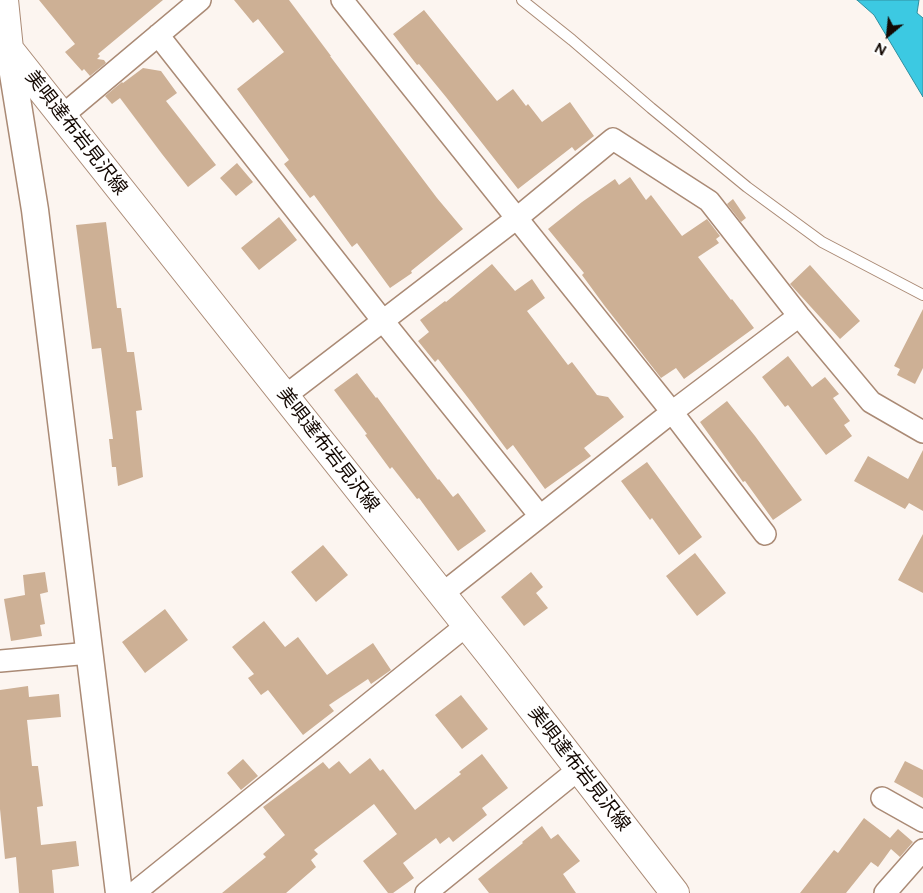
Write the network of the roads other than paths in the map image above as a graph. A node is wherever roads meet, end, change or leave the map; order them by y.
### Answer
1 (4, 0) edge
2 (200, 0) edge
3 (342, 0) edge
4 (522, 0) edge
5 (158, 35) junction
6 (5, 50) edge
7 (62, 116) junction
8 (517, 218) junction
9 (923, 295) edge
10 (799, 316) junction
11 (383, 321) junction
12 (285, 396) junction
13 (672, 412) junction
14 (923, 432) edge
15 (540, 516) junction
16 (765, 534) dead end
17 (442, 594) junction
18 (467, 625) junction
19 (90, 653) junction
20 (0, 661) edge
21 (579, 769) junction
22 (882, 798) dead end
23 (923, 821) edge
24 (923, 850) edge
25 (448, 886) edge
26 (119, 893) edge
27 (134, 893) edge
28 (426, 893) edge
29 (675, 893) edge
30 (884, 893) edge

1 - 6 main road
2 - 5 street
3 - 8 street
4 - 9 lane
5 - 7 street
5 - 11 street
6 - 7 main road, 美唄達布岩見沢線
6 - 19 street
7 - 12 main road, 美唄達布岩見沢線
8 - 10 street
8 - 11 street
8 - 13 street
10 - 13 street
10 - 14 street
11 - 12 street
11 - 15 street
12 - 17 main road, 美唄達布岩見沢線
13 - 15 street
13 - 16 street
15 - 17 street
17 - 18 main road, 美唄達布岩見沢線
18 - 21 main road, 美唄達布岩見沢線
18 - 27 street
19 - 20 street
19 - 26 street
21 - 25 street
21 - 29 main road, 美唄達布岩見沢線
22 - 23 street
24 - 30 street
25 - 28 street

